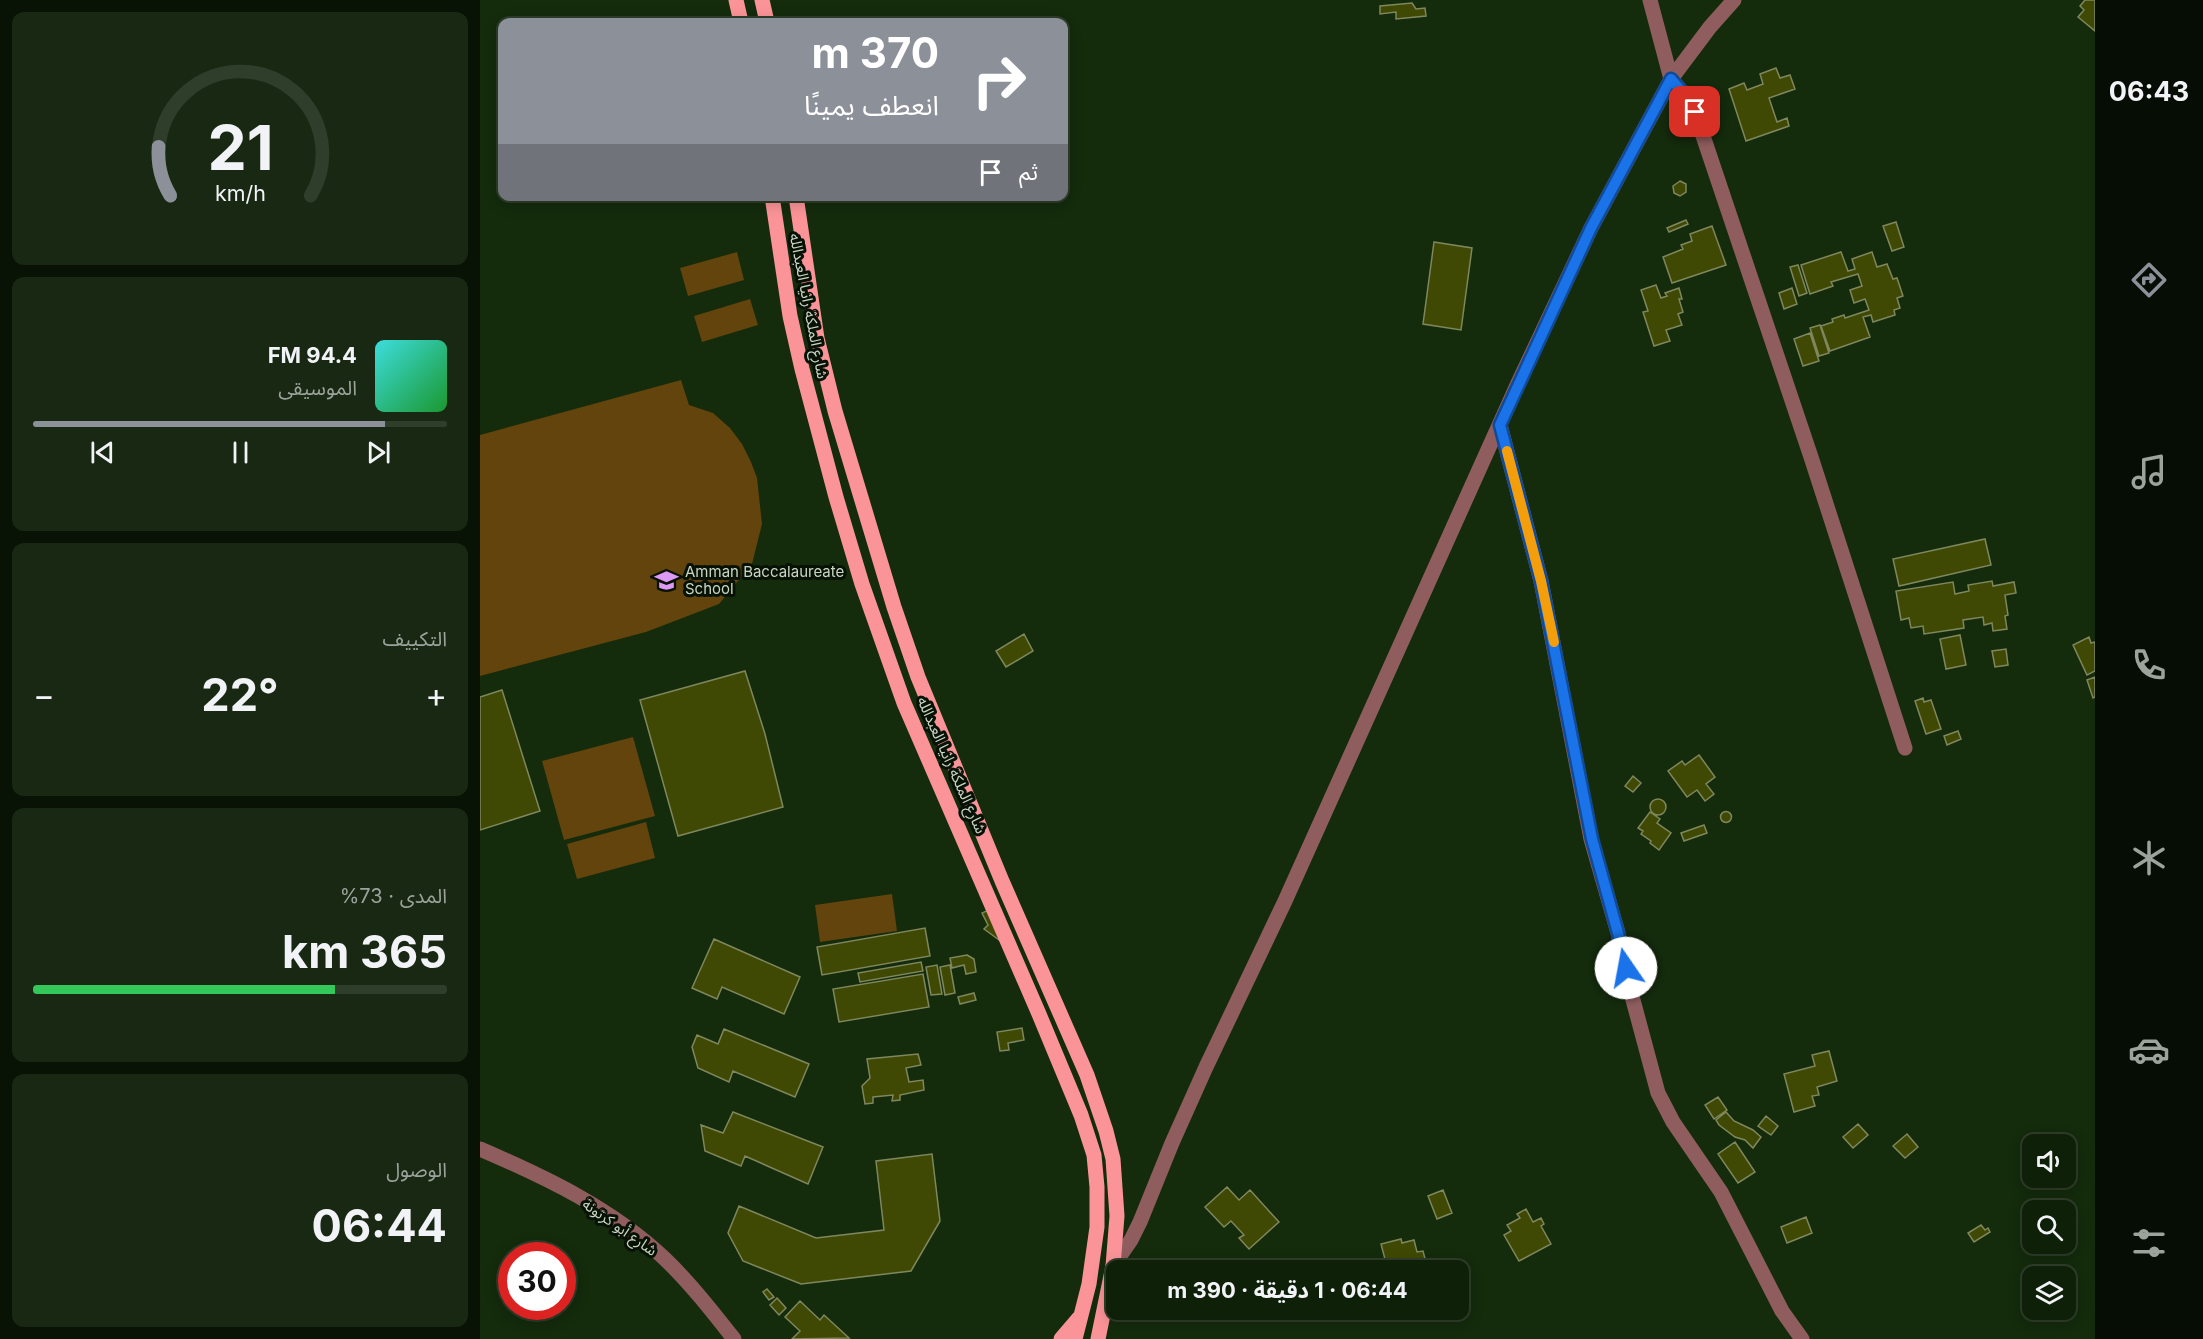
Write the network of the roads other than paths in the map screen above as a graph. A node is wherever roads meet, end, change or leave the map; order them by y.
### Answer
1 (736, 0) edge
2 (762, 0) edge
3 (1650, 0) edge
4 (1734, 0) edge
5 (740, 18) edge
6 (766, 18) edge
7 (1671, 79) junction
8 (773, 201) edge
9 (797, 201) edge
10 (1500, 425) junction
11 (1905, 748) dead end
12 (480, 1149) edge
13 (1113, 1260) edge
14 (1117, 1260) edge
15 (1106, 1308) joint
16 (1081, 1316) junction
17 (734, 1339) edge
18 (1061, 1339) edge
19 (1075, 1339) edge
20 (1098, 1339) edge
21 (1104, 1339) edge
22 (1802, 1339) edge

1 - 5 main road
2 - 6 main road
3 - 7 street
4 - 7 street
7 - 10 street
7 - 11 street
8 - 16 main road, شارع الملكة رانيا العبدالله
9 - 13 main road, شارع الملكة رانيا العبدالله
10 - 14 street
10 - 22 street
12 - 17 street, شارع أبو كرتونة
15 - 20 main road, شارع الملكة رانيا العبدالله
15 - 21 main road
16 - 18 main road
16 - 19 main road, شارع الملكة رانيا العبدالله

